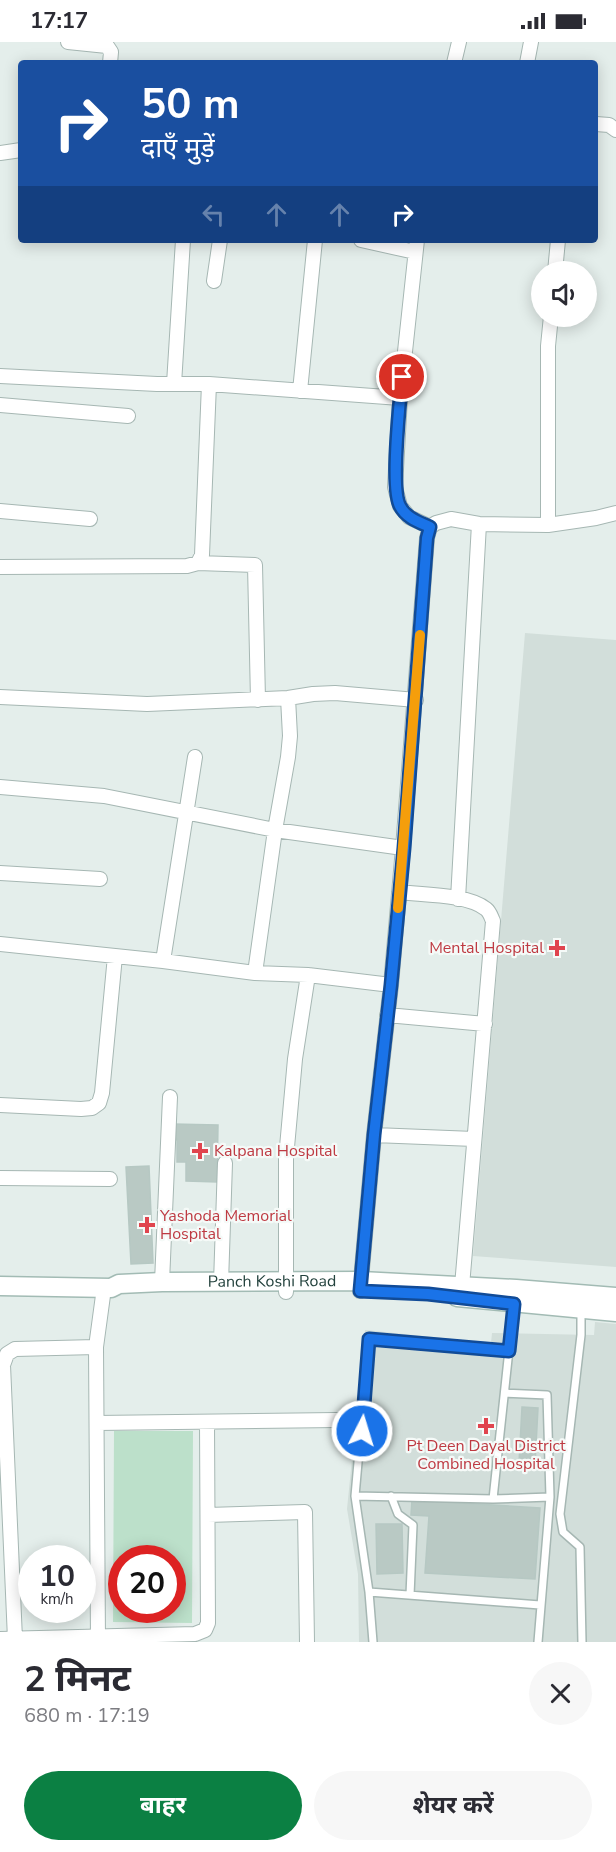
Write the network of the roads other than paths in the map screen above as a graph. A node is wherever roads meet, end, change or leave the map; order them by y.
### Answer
1 (68, 42) edge
2 (459, 42) edge
3 (531, 42) edge
4 (101, 43) edge
5 (110, 60) edge
6 (455, 60) edge
7 (528, 60) edge
8 (598, 124) edge
9 (616, 130) edge
10 (18, 150) edge
11 (0, 153) edge
12 (183, 243) edge
13 (220, 243) edge
14 (315, 243) edge
15 (388, 243) edge
16 (558, 243) edge
17 (416, 246) edge
18 (556, 261) edge
19 (214, 281) dead end
20 (550, 327) edge
21 (0, 376) edge
22 (174, 384) junction
23 (209, 384) junction
24 (300, 391) junction
25 (400, 398) junction
26 (0, 405) edge
27 (128, 416) dead end
28 (0, 511) edge
29 (616, 513) edge
30 (90, 519) dead end
31 (478, 524) junction
32 (548, 525) junction
33 (430, 527) junction
34 (198, 563) junction
35 (0, 567) edge
36 (0, 697) edge
37 (288, 698) junction
38 (258, 700) junction
39 (416, 700) junction
40 (195, 757) dead end
41 (0, 787) edge
42 (185, 812) junction
43 (275, 830) junction
44 (404, 848) junction
45 (0, 873) edge
46 (100, 879) dead end
47 (399, 892) junction
48 (458, 899) junction
49 (0, 944) edge
50 (115, 956) junction
51 (163, 961) junction
52 (255, 973) junction
53 (308, 975) junction
54 (391, 985) junction
55 (387, 1015) junction
56 (485, 1024) junction
57 (170, 1097) dead end
58 (0, 1105) edge
59 (374, 1135) junction
60 (474, 1139) junction
61 (225, 1163) dead end
62 (0, 1178) edge
63 (110, 1179) dead end
64 (162, 1282) junction
65 (221, 1283) junction
66 (0, 1286) edge
67 (361, 1286) junction
68 (462, 1286) junction
69 (286, 1287) junction
70 (107, 1288) junction
71 (515, 1296) junction
72 (616, 1297) edge
73 (582, 1301) junction
74 (616, 1312) edge
75 (96, 1347) junction
76 (509, 1351) junction
77 (505, 1393) junction
78 (337, 1420) dead end
79 (207, 1422) junction
80 (97, 1423) junction
81 (355, 1496) junction
82 (391, 1496) junction
83 (550, 1497) junction
84 (493, 1499) junction
85 (208, 1515) junction
86 (369, 1592) junction
87 (410, 1595) junction
88 (540, 1605) junction
89 (15, 1639) junction
90 (98, 1639) edge
91 (0, 1640) edge
92 (307, 1642) edge
93 (373, 1642) edge
94 (538, 1642) edge
95 (582, 1642) edge

1 - 4 street
2 - 6 street
3 - 7 street
4 - 5 street
8 - 9 street
10 - 11 street
12 - 22 street
13 - 19 street
14 - 24 street
15 - 17 street
16 - 18 street
17 - 25 street
20 - 32 street
21 - 22 street
22 - 23 street
23 - 24 street
23 - 34 street
24 - 25 street
25 - 33 street
26 - 27 street
28 - 30 street
29 - 32 street
31 - 32 street
31 - 33 street
31 - 48 street
33 - 39 street
34 - 35 street
34 - 38 street
36 - 38 street
37 - 38 street
37 - 39 street
37 - 43 street
39 - 44 street
40 - 42 street
41 - 42 street
42 - 43 street
42 - 51 street
43 - 44 street
43 - 52 street
44 - 47 street
45 - 46 street
47 - 48 street
47 - 54 street
48 - 56 street
49 - 50 street
50 - 51 street
50 - 58 street
51 - 52 street
52 - 53 street
53 - 54 street
53 - 69 street
54 - 55 street
55 - 56 street
55 - 59 street
56 - 60 street
57 - 64 street
59 - 60 street
59 - 67 street
60 - 68 street
61 - 65 street
62 - 63 street
64 - 65 street, Panch Koshi Road
64 - 70 street, Panch Koshi Road
65 - 69 street, Panch Koshi Road
66 - 70 street, Panch Koshi Road
67 - 68 street, Panch Koshi Road
67 - 69 street, Panch Koshi Road
67 - 71 street
68 - 71 street, Panch Koshi Road
69 - 70 street
70 - 75 street
71 - 73 street, Panch Koshi Road
71 - 76 lane
72 - 73 street, Panch Koshi Road
73 - 74 street
73 - 95 lane
75 - 80 street
75 - 89 street
76 - 77 lane
76 - 81 lane
77 - 83 lane
77 - 84 lane
78 - 79 street
79 - 80 street
79 - 85 street
80 - 90 street
81 - 82 lane
81 - 86 lane
82 - 84 lane
82 - 87 lane
83 - 84 lane
83 - 88 lane
85 - 90 street
85 - 92 street
86 - 87 lane
86 - 93 lane
87 - 88 lane
88 - 94 lane
89 - 90 street
89 - 91 street

